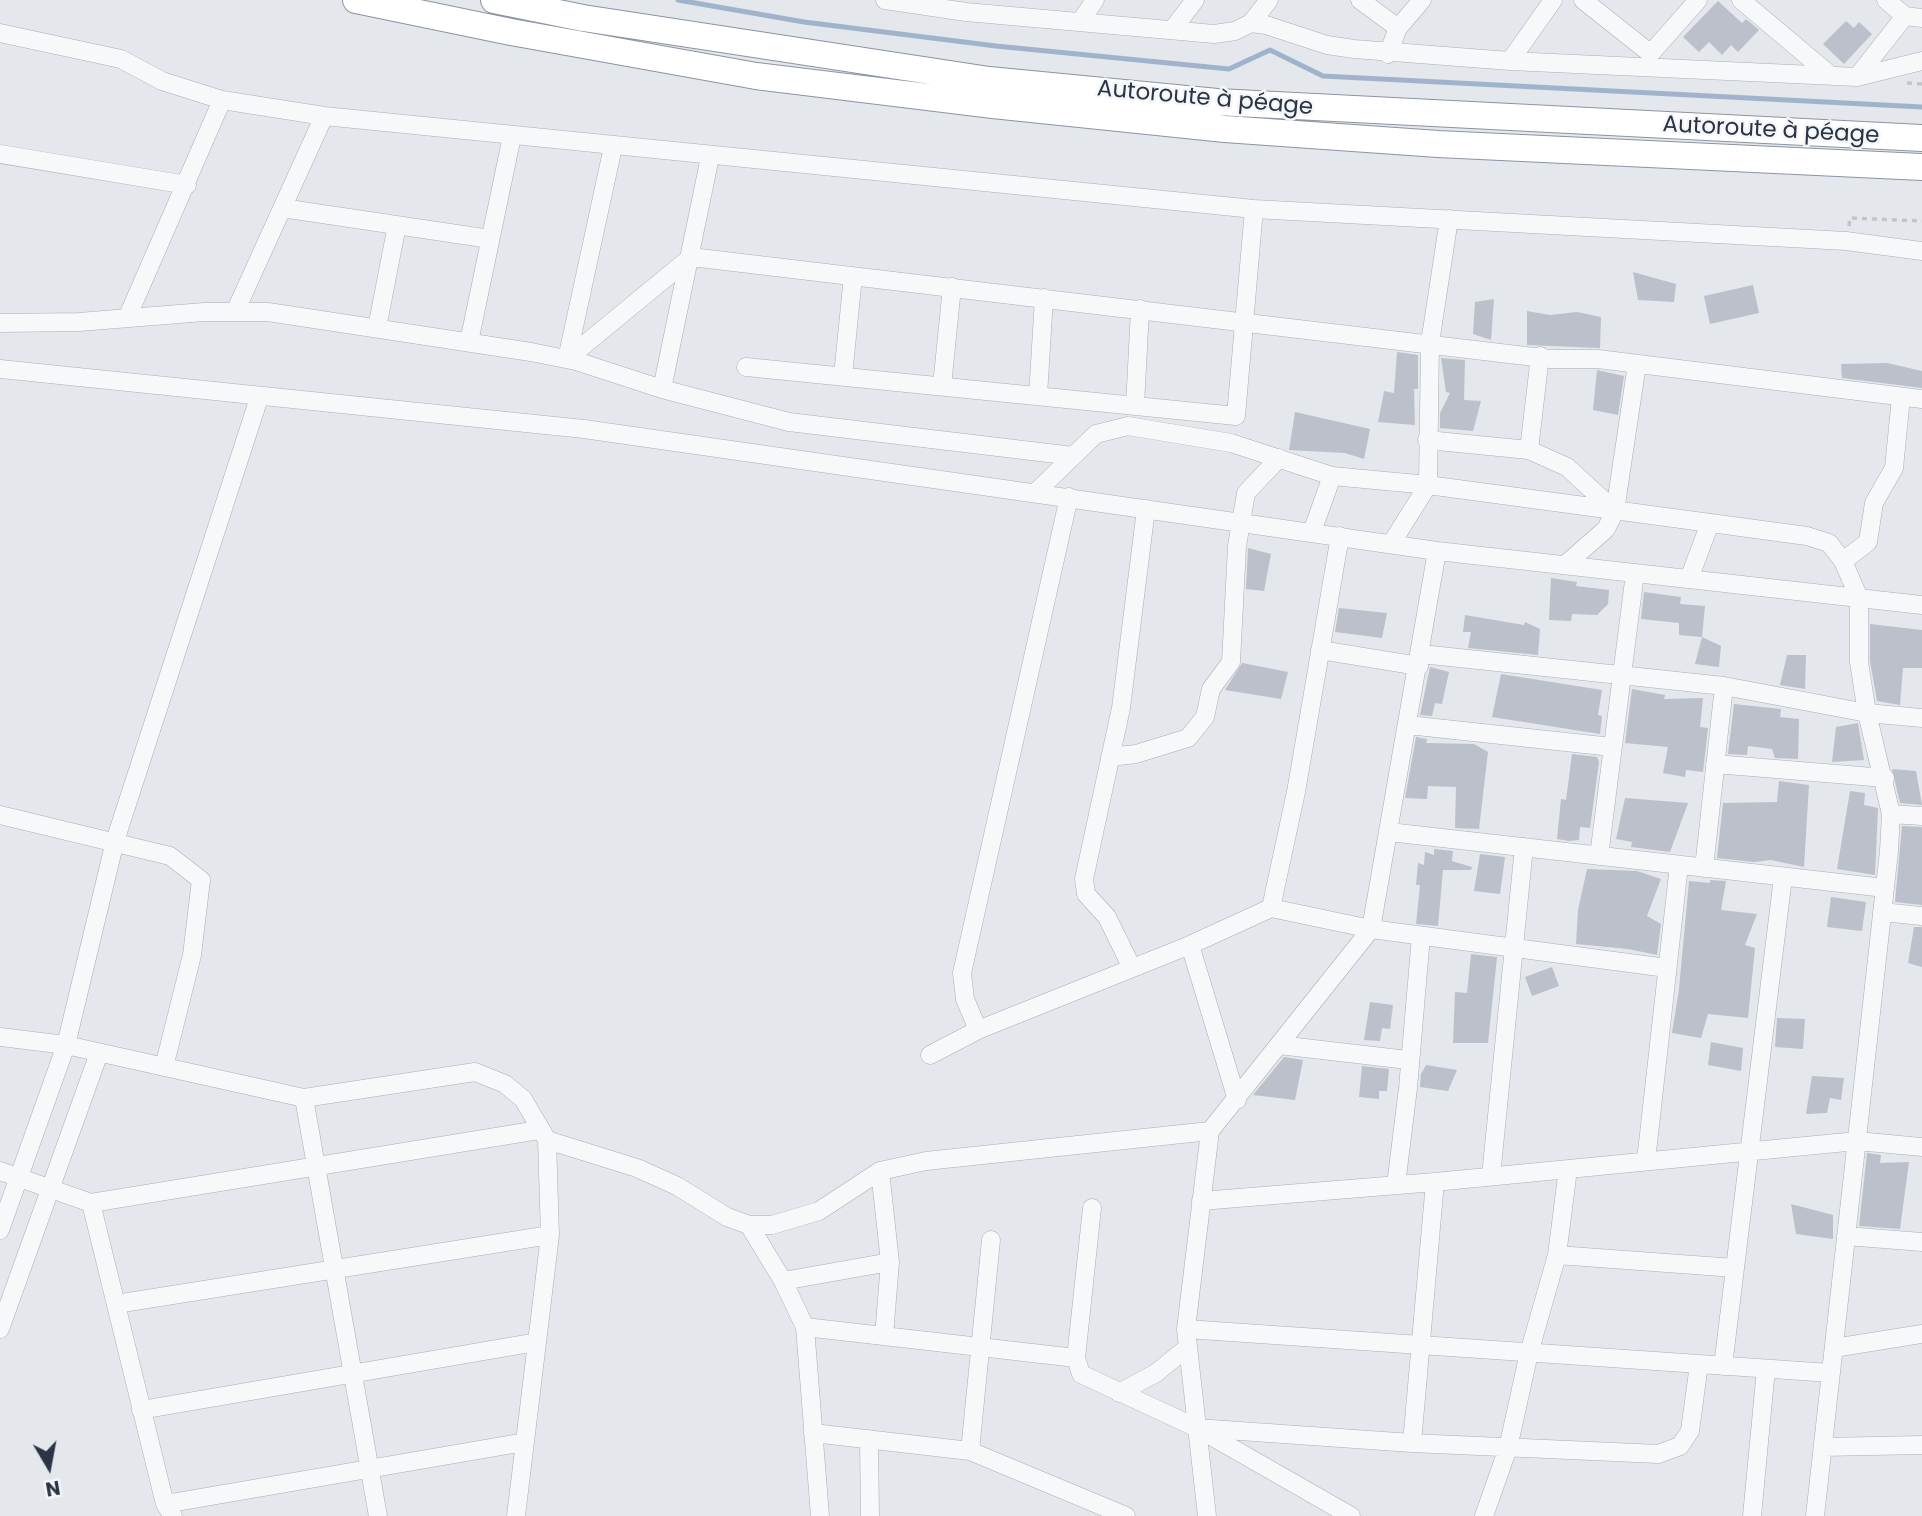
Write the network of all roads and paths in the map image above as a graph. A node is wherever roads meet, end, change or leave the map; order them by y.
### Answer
1 (356, 0) edge
2 (494, 0) edge
3 (1095, 0) edge
4 (1195, 0) edge
5 (1269, 0) edge
6 (1360, 0) edge
7 (1422, 0) edge
8 (1553, 0) edge
9 (1583, 0) edge
10 (1698, 0) edge
11 (1741, 0) edge
12 (1886, 0) edge
13 (892, 1) edge
14 (1913, 17) edge
15 (1080, 22) junction
16 (1251, 23) junction
17 (1398, 28) junction
18 (1172, 30) junction
19 (0, 33) edge
20 (1388, 54) junction
21 (1510, 61) junction
22 (1922, 61) edge
23 (1830, 75) junction
24 (1857, 77) junction
25 (222, 100) junction
26 (324, 116) junction
27 (512, 136) junction
28 (1922, 138) edge
29 (612, 147) junction
30 (0, 154) edge
31 (710, 156) junction
32 (1922, 167) edge
33 (187, 184) junction
34 (282, 208) junction
35 (1254, 209) junction
36 (1449, 219) junction
37 (1922, 221) edge
38 (397, 225) junction
39 (490, 239) junction
40 (1846, 242) junction
41 (1922, 251) edge
42 (691, 257) junction
43 (853, 276) junction
44 (952, 287) junction
45 (1044, 298) junction
46 (1140, 309) junction
47 (235, 312) junction
48 (127, 318) junction
49 (1244, 321) junction
50 (0, 323) edge
51 (377, 328) junction
52 (469, 342) junction
53 (1430, 343) junction
54 (1540, 356) junction
55 (567, 359) junction
56 (1636, 364) junction
57 (746, 367) dead end
58 (0, 369) edge
59 (844, 376) junction
60 (942, 386) junction
61 (662, 389) junction
62 (1038, 396) junction
63 (260, 397) junction
64 (1901, 397) junction
65 (1922, 399) edge
66 (1135, 406) junction
67 (1427, 440) junction
68 (1529, 450) junction
69 (1073, 456) junction
70 (1279, 458) junction
71 (1332, 476) junction
72 (1428, 485) junction
73 (1035, 493) junction
74 (1069, 498) junction
75 (1146, 509) junction
76 (1615, 511) junction
77 (1242, 522) junction
78 (1710, 523) junction
79 (1312, 532) junction
80 (1340, 536) junction
81 (1391, 544) junction
82 (1437, 551) junction
83 (1843, 561) junction
84 (1565, 565) junction
85 (1635, 573) junction
86 (1689, 579) junction
87 (1859, 598) junction
88 (1922, 605) edge
89 (1320, 650) junction
90 (1420, 660) junction
91 (1621, 675) junction
92 (1724, 686) junction
93 (1867, 713) junction
94 (1922, 718) edge
95 (1408, 725) junction
96 (1612, 747) junction
97 (1110, 757) junction
98 (1715, 764) junction
99 (1885, 778) junction
100 (1891, 814) junction
101 (0, 815) edge
102 (1922, 816) edge
103 (1389, 832) junction
104 (115, 841) junction
105 (1524, 847) junction
106 (1600, 856) junction
107 (1679, 865) junction
108 (1704, 868) junction
109 (1783, 877) junction
110 (1885, 888) junction
111 (1271, 908) junction
112 (1882, 912) junction
113 (1922, 916) edge
114 (1371, 929) junction
115 (1421, 936) junction
116 (1189, 945) junction
117 (1513, 950) junction
118 (1132, 968) junction
119 (1667, 968) junction
120 (978, 1030) junction
121 (0, 1037) edge
122 (66, 1045) junction
123 (1279, 1045) junction
124 (99, 1053) junction
125 (930, 1055) dead end
126 (1408, 1060) junction
127 (164, 1067) junction
128 (304, 1098) junction
129 (1237, 1100) junction
130 (1210, 1131) junction
131 (543, 1135) junction
132 (1857, 1141) junction
133 (1922, 1147) edge
134 (1750, 1150) junction
135 (1646, 1161) junction
136 (316, 1166) junction
137 (1568, 1169) junction
138 (0, 1171) edge
139 (880, 1171) junction
140 (1491, 1177) junction
141 (19, 1178) junction
142 (1435, 1182) junction
143 (1396, 1185) junction
144 (51, 1189) junction
145 (1201, 1201) junction
146 (91, 1203) junction
147 (1092, 1208) dead end
148 (749, 1225) junction
149 (0, 1230) edge
150 (550, 1235) junction
151 (1846, 1236) junction
152 (992, 1240) dead end
153 (1922, 1242) edge
154 (1557, 1255) junction
155 (890, 1262) junction
156 (1735, 1268) junction
157 (335, 1272) junction
158 (783, 1282) junction
159 (6, 1296) edge
160 (116, 1304) junction
161 (805, 1327) junction
162 (0, 1329) edge
163 (1186, 1329) junction
164 (1922, 1334) edge
165 (884, 1336) junction
166 (537, 1342) junction
167 (1420, 1345) junction
168 (980, 1347) junction
169 (1188, 1348) junction
170 (1834, 1348) junction
171 (1529, 1353) junction
172 (1076, 1358) junction
173 (1699, 1364) junction
174 (1723, 1366) junction
175 (1766, 1369) junction
176 (353, 1373) junction
177 (1831, 1373) junction
178 (1119, 1393) junction
179 (141, 1410) junction
180 (1197, 1429) junction
181 (813, 1433) junction
182 (869, 1439) junction
183 (524, 1442) junction
184 (1412, 1443) junction
185 (1922, 1446) edge
186 (1823, 1447) junction
187 (1508, 1448) junction
188 (970, 1451) junction
189 (370, 1469) junction
190 (169, 1510) edge
191 (378, 1516) edge
192 (516, 1516) edge
193 (820, 1516) edge
194 (870, 1516) edge
195 (1125, 1516) edge
196 (1207, 1516) edge
197 (1351, 1516) edge
198 (1484, 1516) edge
199 (1752, 1516) edge
200 (1815, 1516) edge

1 - 32 highway
2 - 28 highway, Autoroute à péage
3 - 15 street
4 - 18 street
5 - 16 street
6 - 17 street
7 - 17 street
8 - 21 street
9 - 10 street
11 - 23 street
12 - 14 street
13 - 15 street
14 - 24 street
15 - 18 street
16 - 18 street
16 - 20 street
17 - 20 street
19 - 25 street
20 - 21 street
21 - 23 street
22 - 24 street
23 - 24 street
25 - 26 street
25 - 33 street
26 - 27 street
26 - 34 street
27 - 29 street
27 - 39 street
29 - 31 street
29 - 55 street
30 - 33 street
31 - 35 street
31 - 42 street
33 - 48 street
34 - 38 street
34 - 47 street
35 - 36 street
35 - 49 street
36 - 40 street
36 - 53 street
37 - 40 path
38 - 39 street
38 - 51 street
39 - 52 street
40 - 41 street
42 - 43 street
42 - 55 street
42 - 61 street
43 - 44 street
43 - 59 street
44 - 45 street
44 - 60 street
45 - 46 street
45 - 62 street
46 - 49 street
46 - 66 street
47 - 48 street
47 - 51 street
48 - 50 street
49 - 53 street
49 - 66 street
51 - 52 street
52 - 55 street
53 - 54 street
53 - 67 street
54 - 56 street
54 - 68 street
55 - 61 street
56 - 64 street
56 - 76 street
57 - 59 street
58 - 63 street
59 - 60 street
60 - 62 street
61 - 69 street
62 - 66 street
63 - 73 street
63 - 104 street
64 - 65 street
64 - 83 street
67 - 68 street
67 - 72 street
68 - 76 street
69 - 70 street
69 - 73 street
70 - 71 street
70 - 77 street
71 - 72 street
71 - 79 street
72 - 76 street
72 - 81 street
73 - 74 street
74 - 75 street
74 - 120 street
75 - 77 street
75 - 97 street
76 - 78 street
76 - 84 street
77 - 79 street
77 - 97 street
78 - 83 street
78 - 86 street
79 - 80 street
80 - 81 street
80 - 89 street
81 - 82 street
82 - 84 street
82 - 90 street
83 - 87 street
84 - 85 street
85 - 86 street
85 - 91 street
86 - 87 street
87 - 88 street
87 - 93 street
89 - 90 street
89 - 111 street
90 - 91 street
90 - 95 street
91 - 92 street
91 - 96 street
92 - 93 street
92 - 98 street
93 - 94 street
93 - 99 street
95 - 96 street
95 - 103 street
96 - 106 street
97 - 118 street
98 - 99 street
98 - 108 street
99 - 100 street
100 - 102 street
100 - 110 street
101 - 104 street
103 - 105 street
103 - 114 street
104 - 122 street
104 - 127 street
105 - 106 street
105 - 117 street
106 - 107 street
107 - 108 street
107 - 119 street
108 - 109 street
109 - 110 street
109 - 134 street
110 - 112 street
111 - 114 street
111 - 116 street
112 - 113 street
112 - 132 street
114 - 115 street
114 - 123 street
115 - 117 street
115 - 126 street
116 - 118 street
116 - 129 street
117 - 119 street
117 - 140 street
118 - 120 street
119 - 135 street
120 - 125 street
121 - 122 street
122 - 124 street
122 - 141 street
123 - 126 street
123 - 129 street
124 - 127 street
124 - 144 street
126 - 143 street
127 - 128 street
128 - 131 street
128 - 136 street
129 - 130 street
130 - 139 street
130 - 145 street
131 - 136 street
131 - 148 street
131 - 150 street
132 - 133 street
132 - 134 street
132 - 151 street
134 - 135 street
134 - 156 street
135 - 137 street
136 - 146 street
136 - 157 street
137 - 140 street
137 - 154 street
138 - 141 street
139 - 148 street
139 - 155 street
140 - 142 street
141 - 144 street
141 - 149 street
142 - 143 street
142 - 167 street
143 - 145 street
144 - 146 street
144 - 159 street
145 - 163 street
146 - 160 street
147 - 172 street
148 - 158 street
150 - 157 street
150 - 166 street
151 - 153 street
151 - 170 street
152 - 168 street
154 - 156 street
154 - 171 street
155 - 158 street
155 - 165 street
156 - 174 street
157 - 160 street
157 - 176 street
158 - 161 street
159 - 162 street
160 - 179 street
161 - 165 street
161 - 181 street
163 - 167 street
163 - 169 street
164 - 170 street
165 - 168 street
166 - 176 street
166 - 183 street
167 - 171 street
167 - 184 street
168 - 172 street
168 - 188 street
169 - 178 street
169 - 180 street
170 - 177 street
171 - 173 street
171 - 187 street
172 - 178 street
173 - 174 street
173 - 187 street
174 - 175 street
175 - 177 street
175 - 199 street
176 - 179 street
176 - 189 street
177 - 186 street
178 - 180 street
179 - 190 street
180 - 184 street
180 - 196 street
180 - 197 street
181 - 182 street
181 - 193 street
182 - 188 street
182 - 194 street
183 - 189 street
183 - 192 street
184 - 187 street
185 - 186 street
186 - 200 street
187 - 198 street
188 - 195 street
189 - 190 street
189 - 191 street

